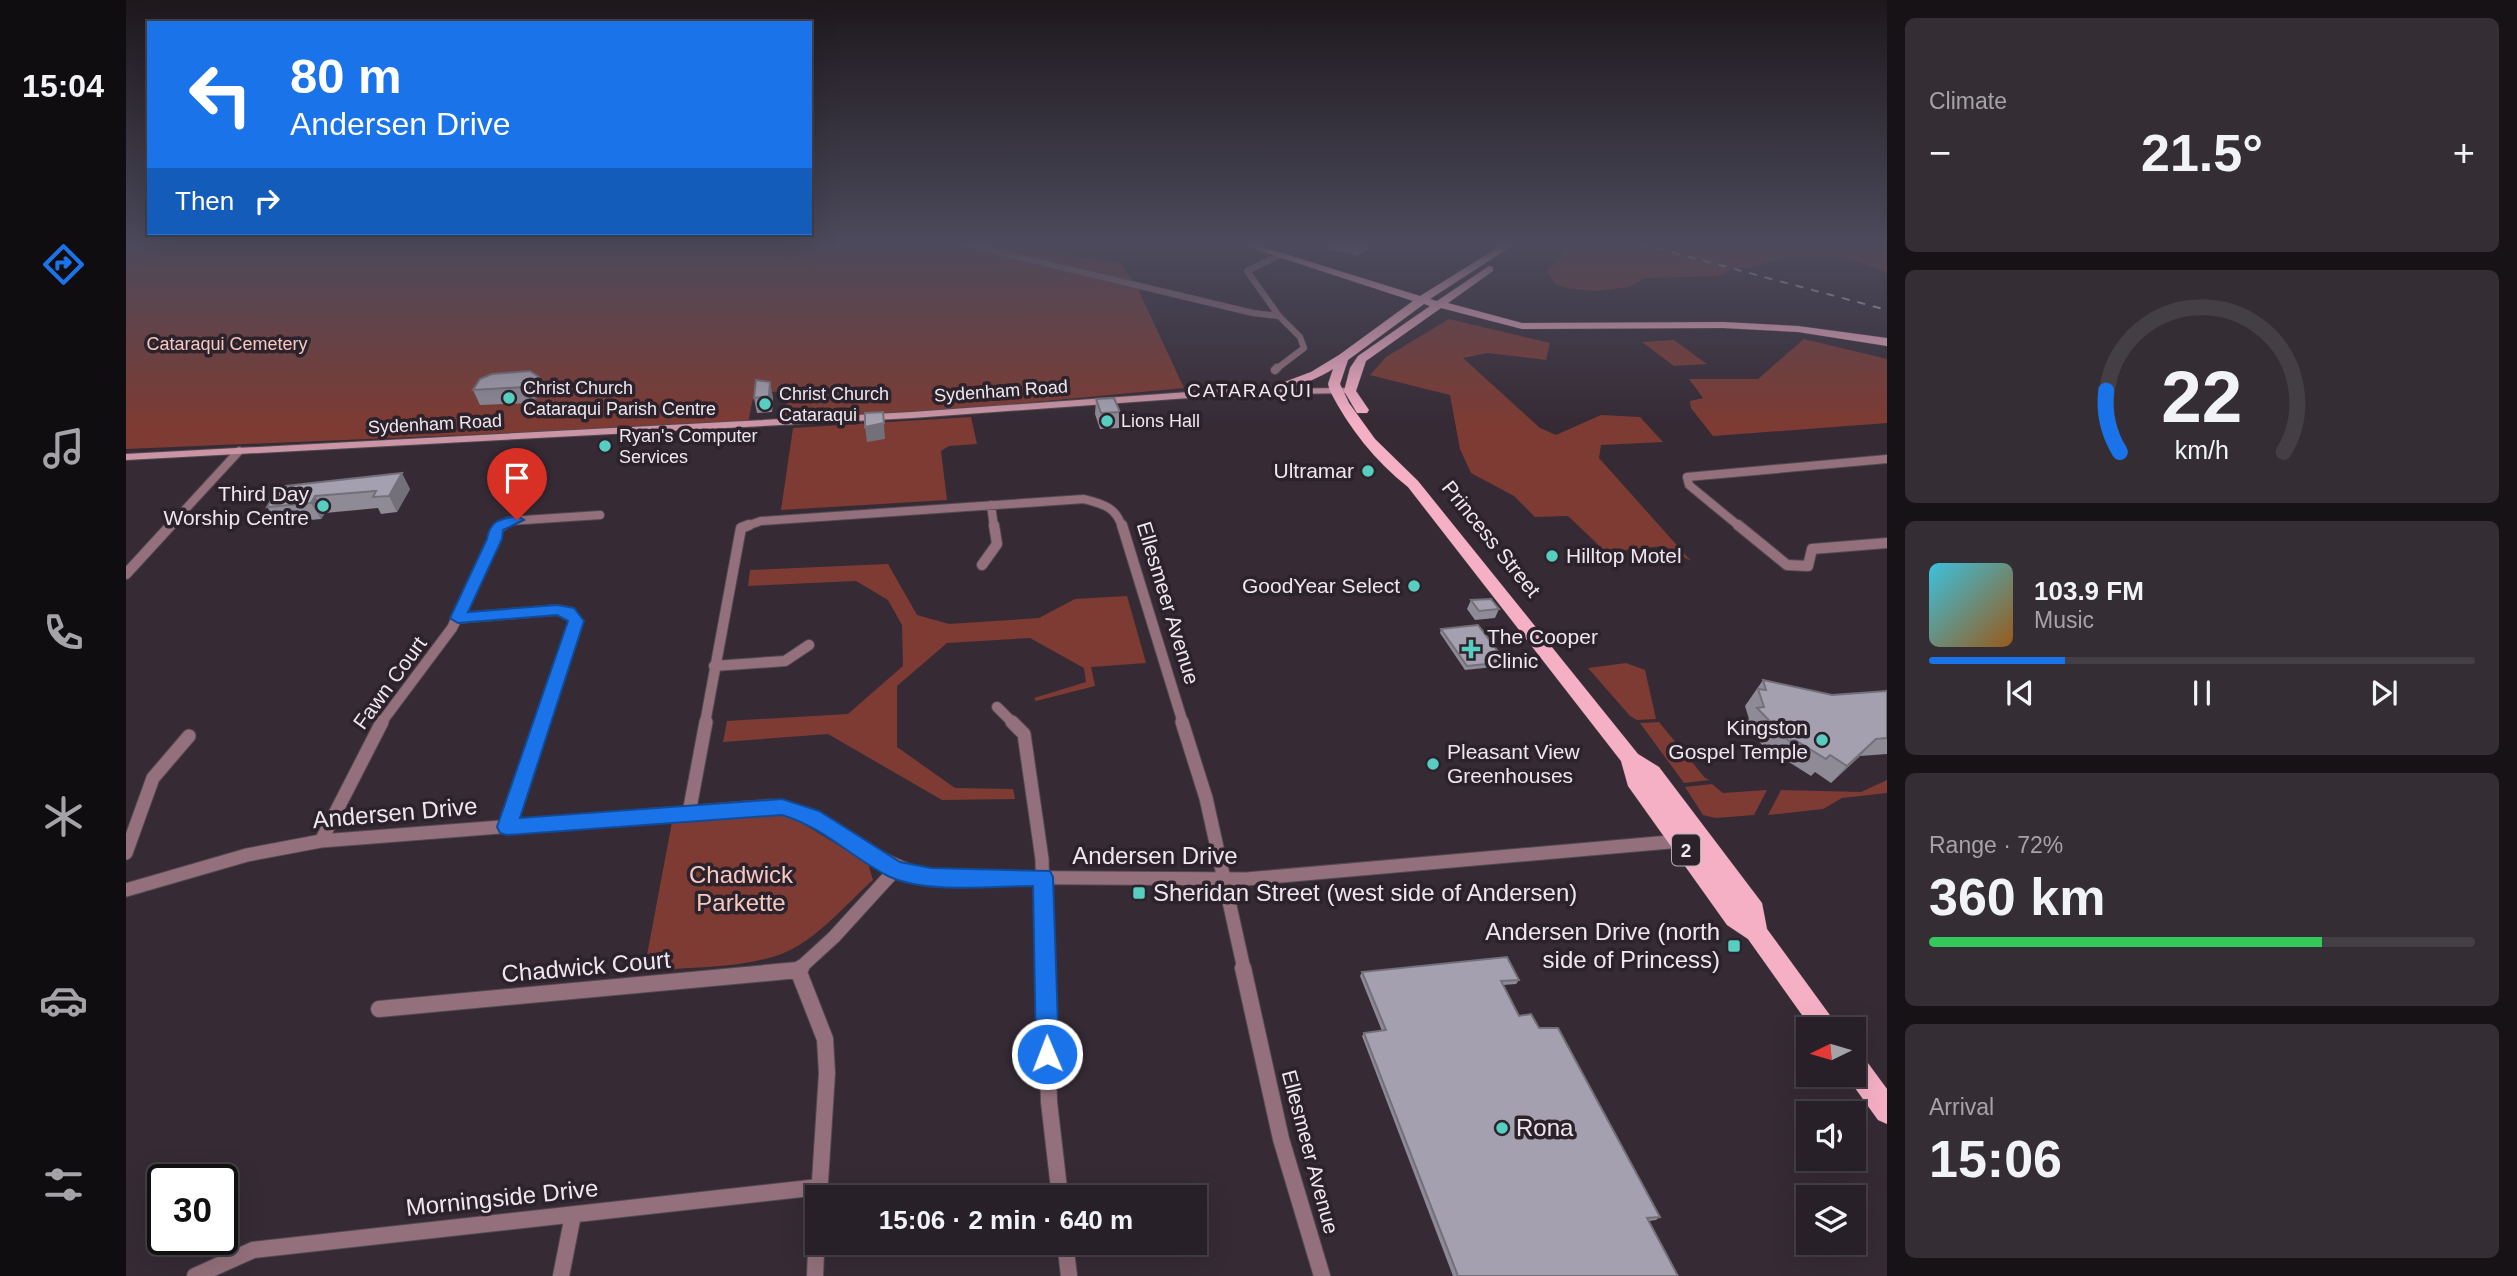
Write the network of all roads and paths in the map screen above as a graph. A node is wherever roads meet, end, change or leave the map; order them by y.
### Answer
1 (1213, 304) edge
2 (1270, 304) edge
3 (1419, 304) edge
4 (1442, 304) joint
5 (1279, 316) junction
6 (1887, 342) edge
7 (1343, 358) junction
8 (1275, 370) dead end
9 (1277, 387) junction
10 (1343, 388) junction
11 (1249, 391) junction
12 (239, 452) junction
13 (126, 457) edge
14 (1887, 459) edge
15 (991, 505) junction
16 (600, 515) dead end
17 (1887, 543) edge
18 (1875, 544) junction
19 (1887, 553) edge
20 (982, 565) dead end
21 (127, 571) edge
22 (458, 618) junction
23 (809, 645) dead end
24 (714, 666) junction
25 (997, 707) dead end
26 (189, 736) dead end
27 (1631, 759) junction
28 (689, 813) junction
29 (507, 827) junction
30 (1703, 839) junction
31 (321, 841) junction
32 (1680, 841) junction
33 (126, 853) edge
34 (895, 870) junction
35 (1042, 877) junction
36 (1224, 880) junction
37 (126, 890) edge
38 (1756, 932) junction
39 (798, 971) junction
40 (379, 1009) dead end
41 (1818, 1017) edge
42 (1866, 1082) edge
43 (1887, 1111) edge
44 (819, 1185) edge
45 (1059, 1185) edge
46 (805, 1193) edge
47 (573, 1215) junction
48 (815, 1255) edge
49 (1067, 1255) edge
50 (195, 1276) edge
51 (561, 1276) edge
52 (814, 1276) edge
53 (1069, 1276) edge
54 (1322, 1276) edge

1 - 5 street
2 - 5 street
3 - 7 main road
4 - 6 main road
4 - 10 main road
5 - 8 street
7 - 9 main road
7 - 10 main road
9 - 10 main road, Sydenham Road
9 - 11 main road, Sydenham Road
10 - 11 main road, Sydenham Road
10 - 27 main road, Princess Street / 2
11 - 12 main road, Sydenham Road
12 - 13 main road, Sydenham Road
12 - 21 street
14 - 18 street
15 - 20 street
15 - 24 street, Ellesmeer Avenue
15 - 36 street, Ellesmeer Avenue
16 - 22 street, Fawn Court
17 - 18 street
18 - 19 street
22 - 29 street
22 - 31 street, Fawn Court
23 - 24 street
24 - 28 street, Ellesmeer Avenue
25 - 35 street
26 - 33 street
27 - 30 main road, Princess Street / 2
27 - 32 main road, Princess Street / 2
28 - 29 street, Andersen Drive
28 - 34 street, Andersen Drive
29 - 31 street, Andersen Drive
30 - 32 street, Andersen Drive
30 - 38 main road, Princess Street / 2
31 - 37 street, Andersen Drive
32 - 36 street, Andersen Drive
32 - 38 main road, Princess Street / 2
34 - 35 street, Andersen Drive
34 - 39 street
35 - 36 street, Andersen Drive
35 - 45 street
36 - 54 street, Ellesmeer Avenue
38 - 41 main road, Princess Street / 2
39 - 40 street, Chadwick Court
39 - 44 street
42 - 43 main road
46 - 47 street, Morningside Drive
47 - 50 street, Morningside Drive
47 - 51 street
48 - 52 street
49 - 53 street

